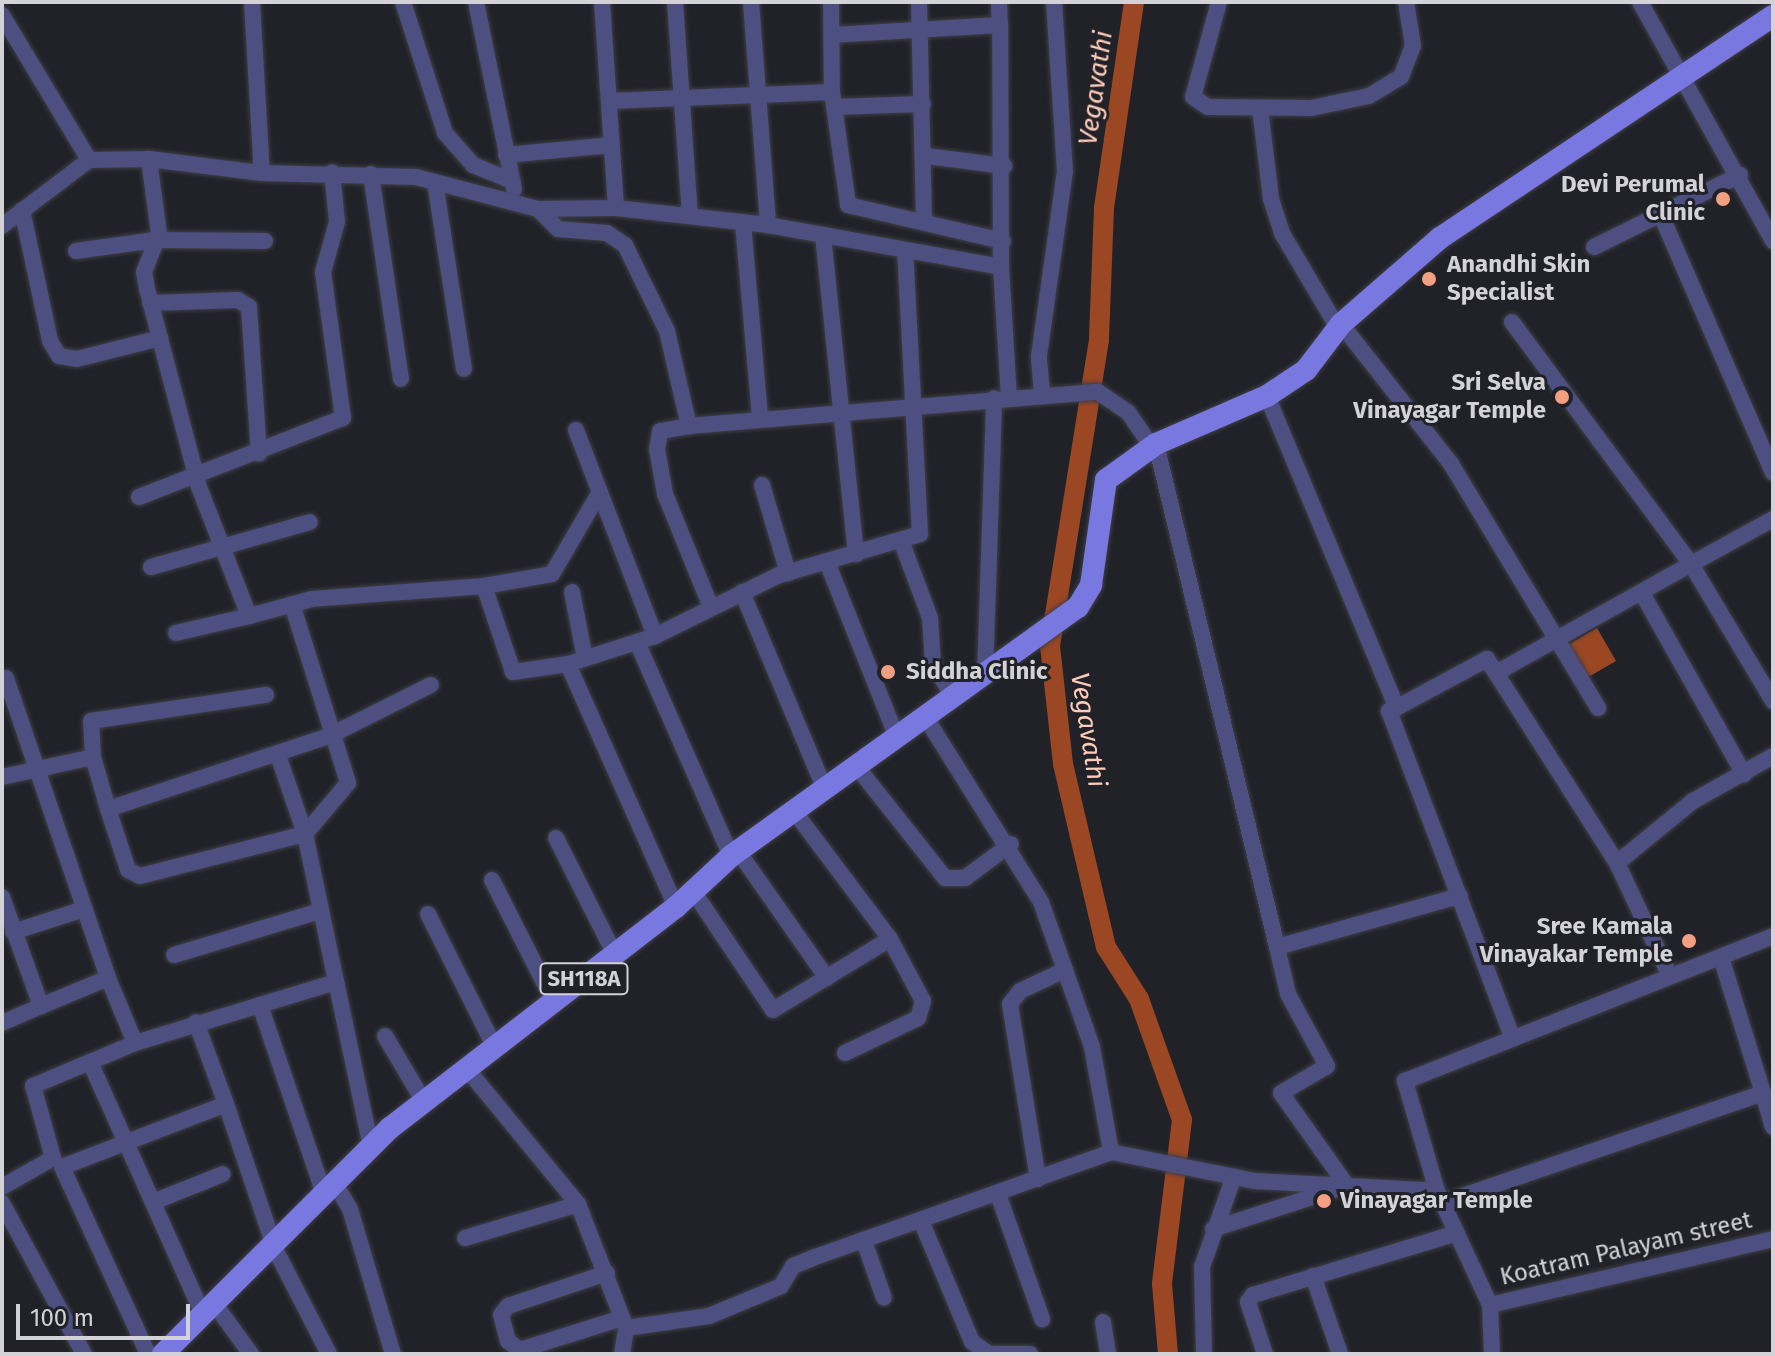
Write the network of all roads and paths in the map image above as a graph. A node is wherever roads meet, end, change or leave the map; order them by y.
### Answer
1 (252, 2) edge
2 (403, 2) edge
3 (476, 2) edge
4 (602, 2) edge
5 (675, 2) edge
6 (751, 2) edge
7 (831, 2) edge
8 (919, 2) edge
9 (999, 2) edge
10 (1054, 2) edge
11 (1219, 2) edge
12 (1406, 2) edge
13 (1640, 2) edge
14 (1771, 14) edge
15 (2, 15) edge
16 (1000, 25) junction
17 (921, 26) junction
18 (833, 35) junction
19 (1676, 74) junction
20 (758, 91) junction
21 (680, 99) junction
22 (833, 100) junction
23 (609, 101) junction
24 (923, 104) junction
25 (1260, 108) junction
26 (612, 145) junction
27 (506, 155) junction
28 (927, 156) junction
29 (149, 159) junction
30 (89, 160) junction
31 (1004, 166) junction
32 (332, 172) junction
33 (262, 173) junction
34 (371, 174) junction
35 (1740, 175) junction
36 (512, 181) junction
37 (435, 182) junction
38 (517, 202) junction
39 (616, 208) junction
40 (538, 209) junction
41 (22, 210) junction
42 (690, 215) junction
43 (1661, 215) junction
44 (924, 221) junction
45 (743, 223) junction
46 (768, 225) junction
47 (2, 226) edge
48 (823, 235) junction
49 (155, 240) junction
50 (265, 241) dead end
51 (1003, 241) junction
52 (1773, 241) edge
53 (1594, 247) dead end
54 (76, 251) dead end
55 (905, 251) junction
56 (1001, 267) junction
57 (150, 303) junction
58 (1512, 322) dead end
59 (1340, 326) junction
60 (160, 338) junction
61 (464, 369) dead end
62 (401, 379) dead end
63 (1047, 393) junction
64 (1267, 396) junction
65 (1001, 398) junction
66 (913, 405) junction
67 (838, 411) junction
68 (760, 418) junction
69 (689, 426) junction
70 (576, 430) dead end
71 (1154, 445) junction
72 (259, 454) junction
73 (1773, 473) edge
74 (197, 478) junction
75 (762, 485) dead end
76 (600, 492) junction
77 (139, 497) dead end
78 (1773, 519) edge
79 (310, 522) dead end
80 (902, 543) junction
81 (224, 546) junction
82 (856, 554) junction
83 (827, 562) junction
84 (1691, 564) junction
85 (151, 567) dead end
86 (788, 573) junction
87 (484, 586) junction
88 (572, 592) dead end
89 (742, 592) junction
90 (1643, 595) junction
91 (292, 604) junction
92 (710, 605) junction
93 (249, 616) junction
94 (176, 633) dead end
95 (655, 636) junction
96 (637, 642) junction
97 (1556, 642) junction
98 (585, 658) junction
99 (568, 664) junction
100 (1496, 673) junction
101 (985, 676) junction
102 (6, 678) dead end
103 (431, 685) dead end
104 (1771, 694) edge
105 (266, 695) dead end
106 (954, 698) junction
107 (1396, 708) junction
108 (1598, 708) dead end
109 (926, 718) junction
110 (329, 736) junction
111 (897, 738) junction
112 (278, 755) junction
113 (1773, 756) edge
114 (93, 757) junction
115 (857, 767) junction
116 (35, 768) junction
117 (1744, 774) junction
118 (2, 777) edge
119 (825, 789) junction
120 (108, 809) junction
121 (794, 811) junction
122 (305, 834) junction
123 (556, 838) dead end
124 (1011, 844) junction
125 (734, 853) junction
126 (1617, 863) junction
127 (492, 880) dead end
128 (693, 891) junction
129 (1460, 896) junction
130 (2, 897) edge
131 (676, 907) junction
132 (84, 909) junction
133 (320, 911) junction
134 (428, 914) dead end
135 (13, 932) junction
136 (1773, 936) edge
137 (890, 939) junction
138 (1277, 947) junction
139 (174, 955) dead end
140 (615, 955) junction
141 (1721, 957) junction
142 (1065, 970) junction
143 (1670, 976) junction
144 (108, 978) junction
145 (827, 978) junction
146 (336, 982) junction
147 (554, 1002) junction
148 (260, 1005) junction
149 (41, 1006) junction
150 (196, 1022) junction
151 (2, 1023) edge
152 (385, 1036) dead end
153 (1512, 1037) junction
154 (135, 1043) junction
155 (495, 1048) junction
156 (845, 1053) dead end
157 (90, 1062) junction
158 (467, 1069) junction
159 (1765, 1082) edge
160 (424, 1102) junction
161 (226, 1104) junction
162 (1773, 1127) edge
163 (125, 1142) junction
164 (371, 1148) junction
165 (1111, 1152) junction
166 (58, 1163) junction
167 (223, 1174) dead end
168 (1234, 1176) junction
169 (1038, 1179) junction
170 (5, 1186) edge
171 (1344, 1189) junction
172 (330, 1191) junction
173 (998, 1194) junction
174 (1441, 1196) junction
175 (153, 1202) junction
176 (2, 1203) edge
177 (578, 1204) junction
178 (922, 1223) junction
179 (1213, 1229) junction
180 (1457, 1233) junction
181 (465, 1238) dead end
182 (1773, 1239) edge
183 (864, 1241) junction
184 (275, 1249) junction
185 (607, 1273) junction
186 (1313, 1276) junction
187 (884, 1298) dead end
188 (1490, 1305) junction
189 (210, 1311) junction
190 (1042, 1319) dead end
191 (1103, 1322) dead end
192 (624, 1323) junction
193 (84, 1354) edge
194 (148, 1354) edge
195 (163, 1354) edge
196 (251, 1354) edge
197 (329, 1354) edge
198 (393, 1354) edge
199 (622, 1354) edge
200 (1030, 1354) edge
201 (1108, 1354) edge
202 (1204, 1354) edge
203 (1265, 1354) edge
204 (1340, 1354) edge
205 (1492, 1354) edge

1 - 33 street
2 - 36 street
3 - 27 street
4 - 23 street
5 - 21 street
6 - 20 street
7 - 18 street
8 - 17 street
9 - 16 street
10 - 63 street
11 - 25 street
12 - 25 street
13 - 19 street
14 - 19 main road, SH118A
15 - 30 street
16 - 17 street
16 - 31 street
17 - 18 street
17 - 24 street
18 - 22 street
19 - 35 street
19 - 59 main road, SH118A
20 - 21 street
20 - 22 street
20 - 46 street
21 - 23 street
21 - 42 street
22 - 24 street
22 - 44 street
23 - 26 street
24 - 28 street
25 - 59 street
26 - 27 street
26 - 39 street
27 - 36 street
28 - 31 street
28 - 44 street
29 - 30 street
29 - 33 street
29 - 49 street
30 - 41 street
31 - 51 street
32 - 33 street
32 - 34 street
32 - 72 street
34 - 37 street
34 - 62 street
35 - 43 street
35 - 52 street
36 - 38 street
37 - 38 street
37 - 61 street
38 - 40 street
39 - 40 street
39 - 42 street
40 - 69 street
41 - 47 street
41 - 60 street
42 - 45 street
43 - 53 street
43 - 73 street
44 - 51 street
45 - 46 street
45 - 68 street
46 - 48 street
48 - 55 street
48 - 67 street
49 - 50 street
49 - 54 street
49 - 57 street
51 - 56 street
55 - 56 street
55 - 66 street
56 - 65 street
57 - 60 street
57 - 72 street
58 - 84 street
59 - 64 main road, SH118A
59 - 97 street
60 - 74 street
63 - 65 street
63 - 71 street
64 - 71 main road, SH118A
64 - 107 street
65 - 66 street
65 - 101 street
66 - 67 street
66 - 80 street
67 - 68 street
67 - 82 street
68 - 69 street
69 - 92 street
70 - 76 street
71 - 101 main road, SH118A
71 - 138 street
72 - 74 street
74 - 77 street
74 - 81 street
75 - 86 street
76 - 87 street
76 - 95 street
78 - 84 street
79 - 81 street
80 - 82 street
80 - 106 street
81 - 85 street
81 - 93 street
82 - 83 street
83 - 86 street
83 - 111 street
84 - 90 street
84 - 104 street
86 - 89 street
87 - 91 street
87 - 99 street
88 - 98 street
89 - 92 street
89 - 119 street
90 - 97 street
90 - 117 street
91 - 93 street
91 - 110 street
92 - 95 street
93 - 94 street
95 - 96 street
96 - 98 street
96 - 125 street
97 - 100 street
97 - 108 street
98 - 99 street
99 - 131 street
100 - 107 street
100 - 126 street
101 - 106 main road, SH118A
102 - 116 street
103 - 110 street
105 - 114 street
106 - 109 main road, SH118A
107 - 129 street
109 - 111 main road, SH118A
109 - 124 street
110 - 112 street
110 - 122 street
111 - 115 main road, SH118A
112 - 120 street
112 - 122 street
113 - 117 street
114 - 116 street
114 - 120 street
115 - 119 main road, SH118A
115 - 124 street
116 - 118 street
116 - 132 street
117 - 126 street
119 - 121 main road, SH118A
120 - 122 street
121 - 125 main road, SH118A
121 - 137 street
122 - 133 street
123 - 140 street
124 - 142 street
125 - 128 main road, SH118A
125 - 145 street
126 - 143 street
127 - 147 street
128 - 131 main road, SH118A
128 - 145 street
129 - 138 street
129 - 153 street
130 - 135 street
131 - 140 main road, SH118A
132 - 135 street
132 - 144 street
133 - 139 street
133 - 146 street
134 - 155 street
135 - 149 street
136 - 141 street
137 - 145 street
137 - 156 street
138 - 171 street
140 - 147 main road, SH118A
141 - 143 street
141 - 159 street
142 - 165 street
142 - 169 street
143 - 153 street
144 - 149 street
144 - 154 street
146 - 148 street
146 - 164 street
147 - 155 main road, SH118A
148 - 150 street
148 - 172 street
149 - 151 street
150 - 154 street
150 - 161 street
152 - 160 street
153 - 174 street
154 - 157 street
155 - 158 main road, SH118A
157 - 163 street
157 - 166 street
158 - 160 main road, SH118A
158 - 177 street
159 - 162 street
159 - 174 street
160 - 164 main road, SH118A
161 - 163 street
161 - 184 street
163 - 166 street
163 - 175 street
164 - 172 main road, SH118A
165 - 168 street
165 - 169 street
166 - 170 street
166 - 194 street
167 - 175 street
168 - 171 street
168 - 179 street
169 - 173 street
171 - 174 street
171 - 179 street
172 - 184 main road, SH118A
172 - 198 street
173 - 178 street
173 - 190 street
174 - 180 street
175 - 189 street
176 - 193 street
177 - 181 street
177 - 185 street
178 - 183 street
178 - 200 street
179 - 202 street
180 - 186 street
180 - 188 street
182 - 188 street, Koatram Palayam street
183 - 187 street
183 - 192 street
184 - 189 main road, SH118A
184 - 197 street
185 - 192 street
185 - 192 street
186 - 203 street
186 - 204 street
188 - 205 street
189 - 195 main road, SH118A
189 - 196 street
191 - 201 street
192 - 199 street

